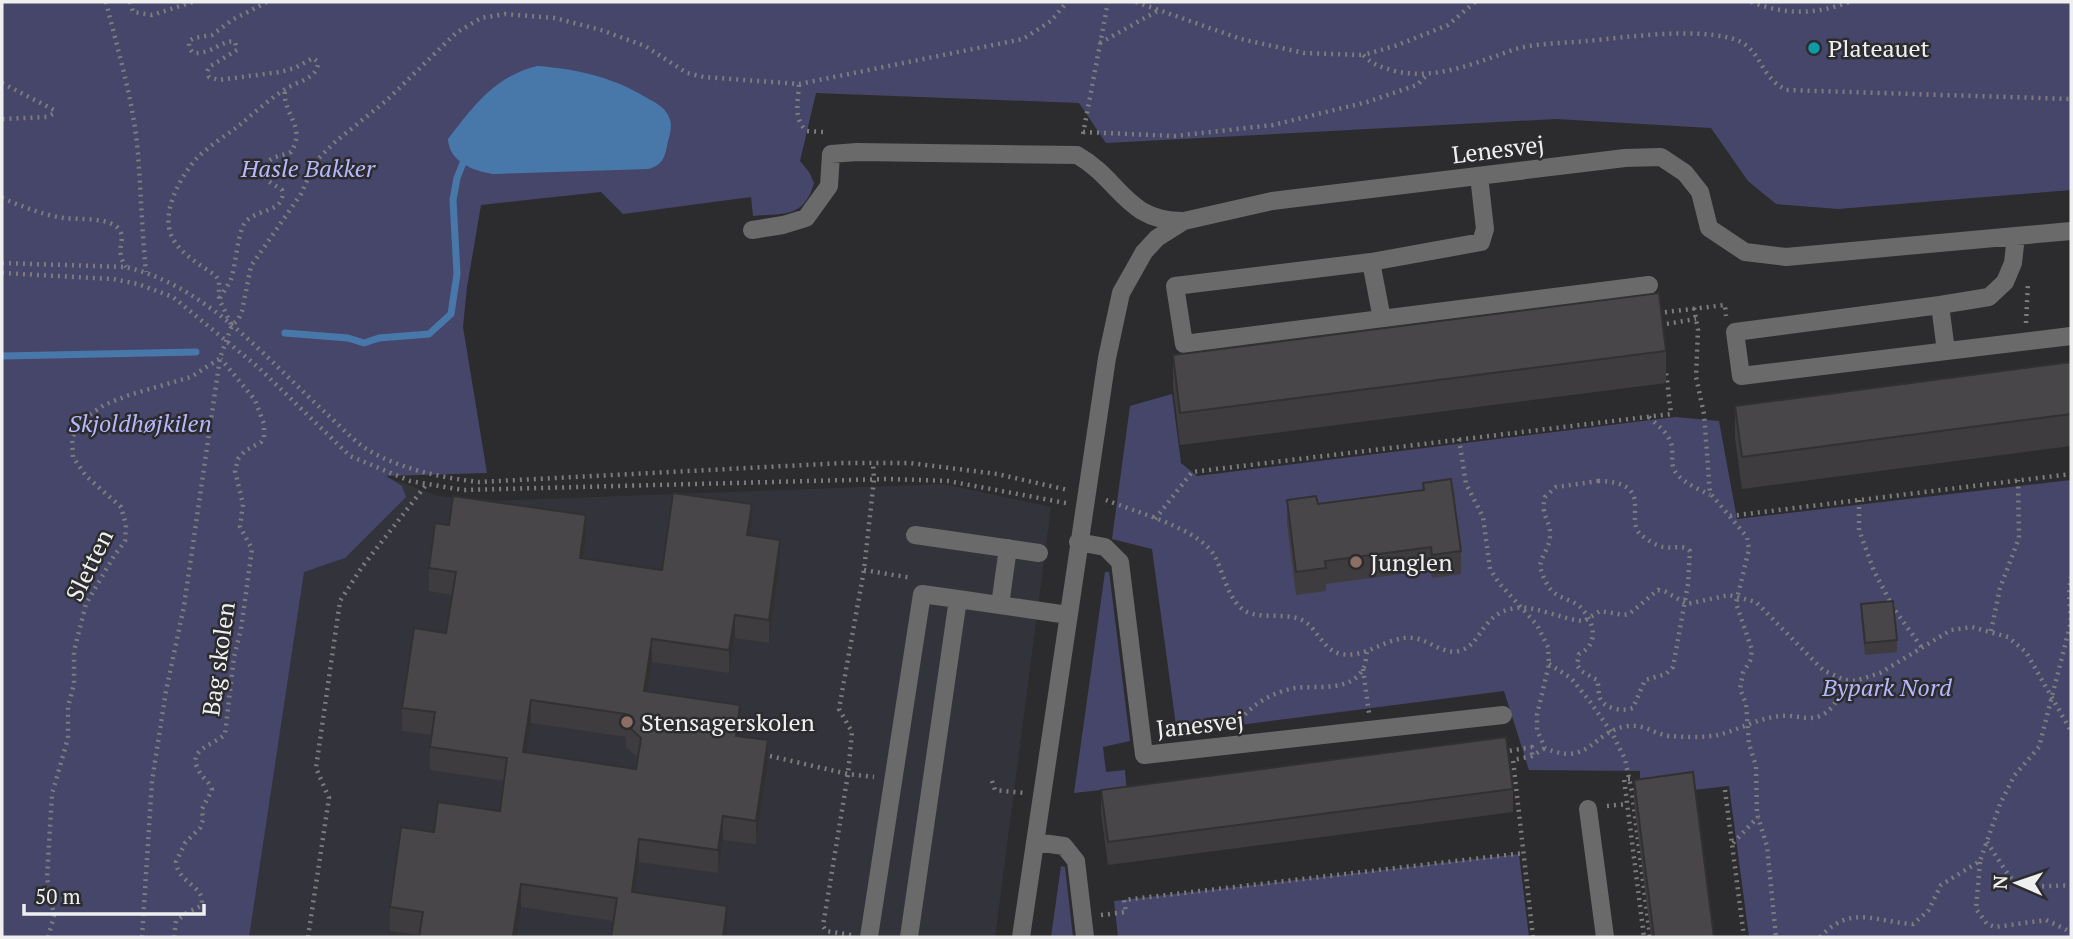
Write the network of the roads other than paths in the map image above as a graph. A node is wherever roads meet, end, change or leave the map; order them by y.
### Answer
1 (1479, 176) junction
2 (1184, 222) junction
3 (752, 229) dead end
4 (2071, 231) edge
5 (2015, 236) junction
6 (1371, 262) junction
7 (1649, 285) dead end
8 (1940, 305) junction
9 (1382, 319) junction
10 (2071, 336) edge
11 (1946, 351) junction
12 (915, 535) dead end
13 (1078, 541) junction
14 (1008, 548) junction
15 (1039, 553) dead end
16 (958, 599) junction
17 (1000, 605) junction
18 (1068, 615) junction
19 (1503, 715) dead end
20 (1588, 809) dead end
21 (1035, 842) junction
22 (861, 936) edge
23 (909, 937) edge
24 (1021, 937) edge
25 (1086, 937) edge
26 (1605, 937) edge

1 - 2 street, Lenesvej
1 - 5 street, Lenesvej
1 - 6 street
2 - 3 street
2 - 13 street, Lenesvej
4 - 5 street, Lenesvej
5 - 8 street
6 - 9 street
6 - 9 street
7 - 9 street
8 - 11 street
8 - 11 street
10 - 11 street
12 - 14 street
13 - 18 street
13 - 19 street, Janesvej
14 - 15 street
14 - 17 street
16 - 17 street
16 - 22 street
16 - 23 street
17 - 18 street
18 - 21 street
20 - 26 street
21 - 24 street
21 - 25 street

